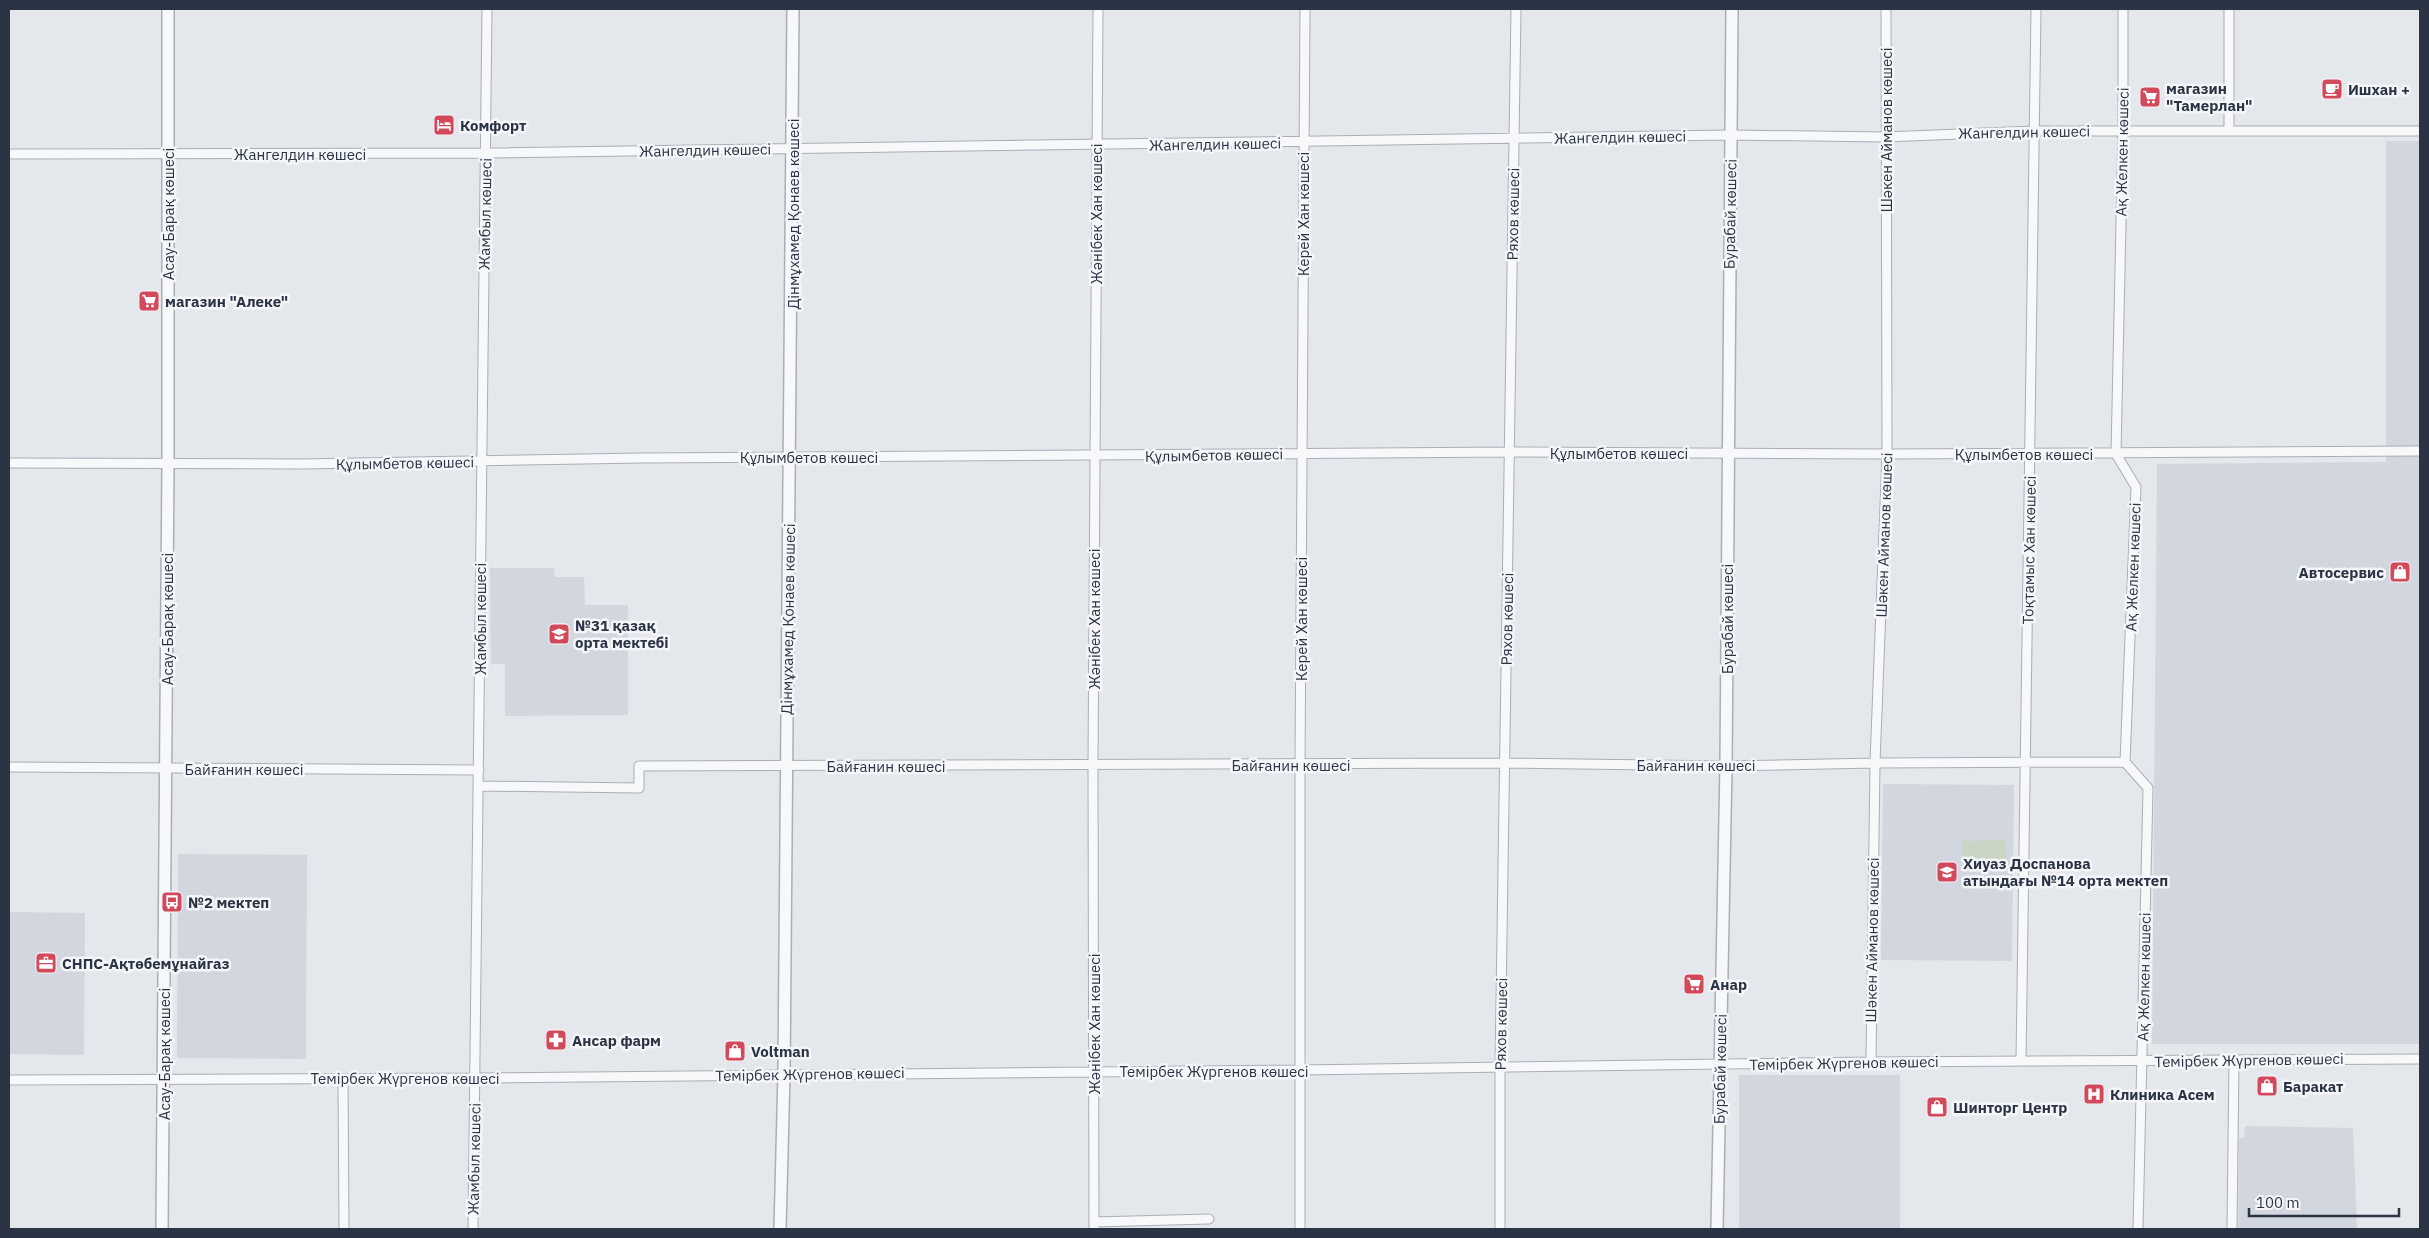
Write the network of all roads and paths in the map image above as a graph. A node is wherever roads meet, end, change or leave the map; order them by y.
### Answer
1 (168, 9) edge
2 (487, 9) edge
3 (793, 9) edge
4 (1098, 9) edge
5 (1305, 9) edge
6 (1516, 9) edge
7 (1732, 9) edge
8 (1886, 9) edge
9 (2036, 9) edge
10 (2123, 9) edge
11 (2229, 9) edge
12 (2229, 130) junction
13 (2420, 130) edge
14 (2035, 131) junction
15 (2123, 131) junction
16 (1730, 135) junction
17 (1885, 137) junction
18 (1514, 139) junction
19 (1303, 143) junction
20 (1096, 144) junction
21 (793, 149) junction
22 (486, 153) junction
23 (9, 154) edge
24 (168, 154) junction
25 (2420, 451) edge
26 (1510, 452) junction
27 (2030, 453) junction
28 (1301, 454) junction
29 (1728, 454) junction
30 (1888, 454) junction
31 (2116, 454) junction
32 (1096, 456) junction
33 (791, 457) junction
34 (481, 462) junction
35 (9, 463) edge
36 (168, 463) junction
37 (2125, 762) junction
38 (1505, 763) junction
39 (1875, 763) junction
40 (2025, 764) junction
41 (1093, 765) junction
42 (1300, 765) junction
43 (9, 766) edge
44 (786, 766) junction
45 (1726, 766) junction
46 (166, 769) junction
47 (479, 770) junction
48 (479, 786) junction
49 (2420, 1059) edge
50 (2234, 1060) junction
51 (2021, 1061) junction
52 (2142, 1061) junction
53 (1871, 1062) junction
54 (1720, 1065) junction
55 (1500, 1067) junction
56 (1300, 1070) junction
57 (1094, 1071) junction
58 (784, 1074) junction
59 (343, 1078) junction
60 (476, 1078) junction
61 (164, 1079) junction
62 (9, 1080) edge
63 (1209, 1218) dead end
64 (1094, 1225) edge
65 (162, 1229) edge
66 (344, 1229) edge
67 (473, 1229) edge
68 (780, 1229) edge
69 (1300, 1229) edge
70 (1500, 1229) edge
71 (1717, 1229) edge
72 (2138, 1229) edge
73 (2232, 1229) edge

1 - 24 street, Асау-Барақ көшесі
2 - 22 street, Жамбыл көшесі
3 - 21 street, Дінмұхамед Қонаев көшесі
4 - 20 street, Жәнібек Хан көшесі
5 - 19 street, Керей Хан көшесі
6 - 18 street, Ряхов көшесі
7 - 16 street, Бурабай көшесі
8 - 17 street, Шәкен Айманов көшесі
9 - 14 street, Тоқтамыс Хан көшесі
10 - 15 street, Ақ Желкен көшесі
11 - 12 street
12 - 13 street, Жангелдин көшесі
12 - 15 street, Жангелдин көшесі
14 - 15 street, Жангелдин көшесі
14 - 17 street, Жангелдин көшесі
14 - 27 street, Тоқтамыс Хан көшесі
15 - 31 street, Ақ Желкен көшесі
16 - 17 street, Жангелдин көшесі
16 - 18 street, Жангелдин көшесі
16 - 29 street, Бурабай көшесі
17 - 30 street, Шәкен Айманов көшесі
18 - 19 street, Жангелдин көшесі
18 - 26 street, Ряхов көшесі
19 - 20 street, Жангелдин көшесі
19 - 28 street, Керей Хан көшесі
20 - 21 street, Жангелдин көшесі
20 - 32 street, Жәнібек Хан көшесі
21 - 22 street, Жангелдин көшесі
21 - 33 street, Дінмұхамед Қонаев көшесі
22 - 24 street, Жангелдин көшесі
22 - 34 street, Жамбыл көшесі
23 - 24 street, Жангелдин көшесі
24 - 36 street, Асау-Барақ көшесі
25 - 31 street, Құлымбетов көшесі
26 - 28 street, Құлымбетов көшесі
26 - 29 street, Құлымбетов көшесі
26 - 38 street, Ряхов көшесі
27 - 30 street, Құлымбетов көшесі
27 - 31 street, Құлымбетов көшесі
27 - 40 street, Тоқтамыс Хан көшесі
28 - 32 street, Құлымбетов көшесі
28 - 42 street, Керей Хан көшесі
29 - 30 street, Құлымбетов көшесі
29 - 45 street, Бурабай көшесі
30 - 39 street, Шәкен Айманов көшесі
31 - 37 street, Ақ Желкен көшесі
32 - 33 street, Құлымбетов көшесі
32 - 41 street, Жәнібек Хан көшесі
33 - 34 street, Құлымбетов көшесі
33 - 44 street, Дінмұхамед Қонаев көшесі
34 - 36 street, Құлымбетов көшесі
34 - 47 street, Жамбыл көшесі
35 - 36 street, Құлымбетов көшесі
36 - 46 street, Асау-Барақ көшесі
37 - 40 street, Байғанин көшесі
37 - 52 street, Ақ Желкен көшесі
38 - 42 street, Байғанин көшесі
38 - 45 street, Байғанин көшесі
38 - 55 street, Ряхов көшесі
39 - 40 street, Байғанин көшесі
39 - 45 street, Байғанин көшесі
39 - 53 street, Шәкен Айманов көшесі
40 - 51 street, Тоқтамыс Хан көшесі
41 - 42 street, Байғанин көшесі
41 - 44 street, Байғанин көшесі
41 - 57 street, Жәнібек Хан көшесі
42 - 56 street, Керей Хан көшесі
43 - 46 street, Байғанин көшесі
44 - 48 street, Байғанин көшесі
44 - 58 street, Дінмұхамед Қонаев көшесі
45 - 54 street, Бурабай көшесі
46 - 47 street, Байғанин көшесі
46 - 61 street, Асау-Барақ көшесі
47 - 48 street, Жамбыл көшесі
48 - 60 street, Жамбыл көшесі
49 - 50 street, Темірбек Жүргенов көшесі
50 - 52 street, Темірбек Жүргенов көшесі
50 - 73 street
51 - 52 street, Темірбек Жүргенов көшесі
51 - 53 street, Темірбек Жүргенов көшесі
52 - 72 street, Ақ Желкен көшесі
53 - 54 street, Темірбек Жүргенов көшесі
54 - 55 street, Темірбек Жүргенов көшесі
54 - 71 street, Бурабай көшесі
55 - 56 street, Темірбек Жүргенов көшесі
55 - 70 street, Ряхов көшесі
56 - 57 street, Темірбек Жүргенов көшесі
56 - 69 street, Керей Хан көшесі
57 - 58 street, Темірбек Жүргенов көшесі
57 - 64 street, Жәнібек Хан көшесі
58 - 60 street, Темірбек Жүргенов көшесі
58 - 68 street, Дінмұхамед Қонаев көшесі
59 - 60 street, Темірбек Жүргенов көшесі
59 - 61 street, Темірбек Жүргенов көшесі
59 - 66 street
60 - 67 street, Жамбыл көшесі
61 - 62 street, Темірбек Жүргенов көшесі
61 - 65 street, Асау-Барақ көшесі
63 - 64 street

